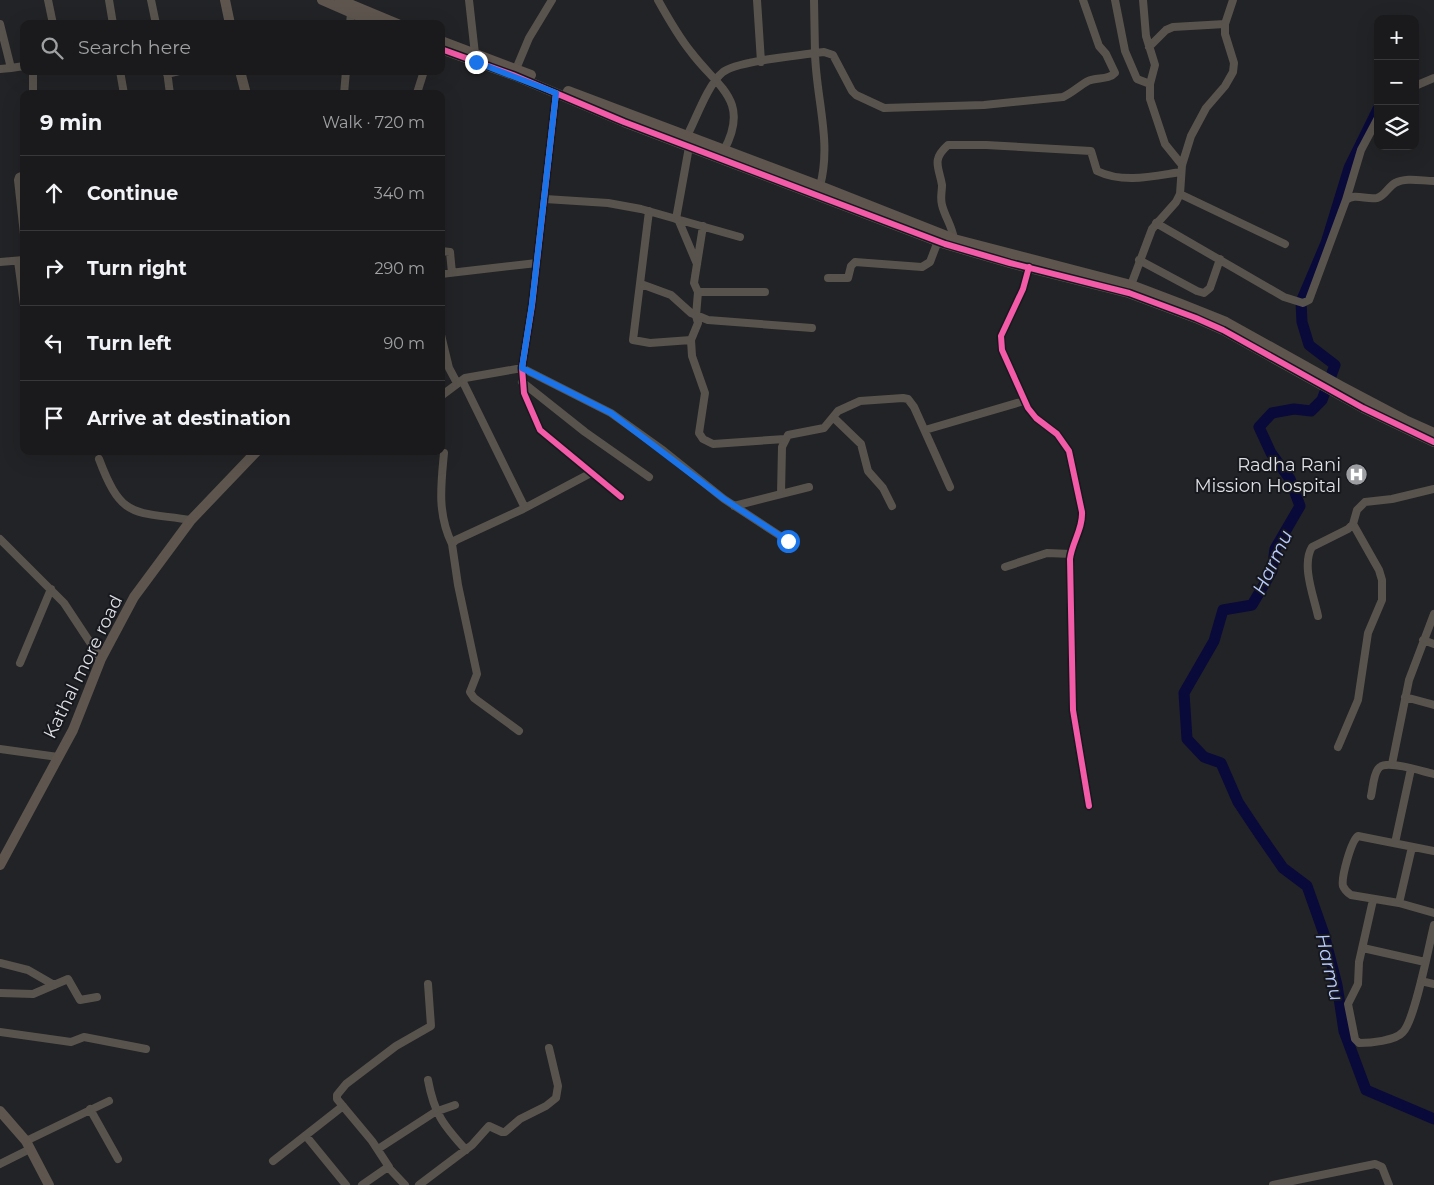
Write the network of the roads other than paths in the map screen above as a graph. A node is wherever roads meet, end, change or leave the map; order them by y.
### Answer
1 (48, 0) edge
2 (109, 0) edge
3 (151, 0) edge
4 (225, 0) edge
5 (322, 0) edge
6 (340, 0) edge
7 (469, 0) edge
8 (552, 0) edge
9 (658, 0) edge
10 (757, 0) edge
11 (814, 0) edge
12 (1083, 0) edge
13 (1115, 0) edge
14 (1143, 0) edge
15 (1233, 0) edge
16 (356, 12) edge
17 (52, 20) edge
18 (112, 20) edge
19 (155, 20) edge
20 (229, 20) edge
21 (370, 20) edge
22 (384, 20) edge
23 (0, 24) edge
24 (1226, 24) junction
25 (445, 42) edge
26 (1149, 47) junction
27 (445, 50) edge
28 (815, 53) junction
29 (476, 54) junction
30 (761, 62) junction
31 (20, 67) edge
32 (11, 68) junction
33 (0, 69) edge
34 (516, 69) junction
35 (34, 75) edge
36 (121, 75) edge
37 (167, 75) edge
38 (241, 75) edge
39 (346, 75) edge
40 (423, 75) edge
41 (1434, 78) edge
42 (716, 80) junction
43 (1150, 84) junction
44 (1419, 84) edge
45 (33, 90) edge
46 (123, 90) edge
47 (169, 90) edge
48 (245, 90) edge
49 (344, 90) edge
50 (418, 90) edge
51 (556, 93) junction
52 (1374, 126) edge
53 (688, 141) junction
54 (724, 150) junction
55 (1182, 168) junction
56 (20, 177) edge
57 (1434, 180) edge
58 (820, 186) junction
59 (1180, 194) junction
60 (20, 198) edge
61 (544, 199) junction
62 (1346, 200) junction
63 (649, 211) junction
64 (677, 219) junction
65 (1156, 223) junction
66 (703, 226) junction
67 (740, 237) dead end
68 (954, 239) junction
69 (938, 240) junction
70 (1285, 244) dead end
71 (445, 251) edge
72 (1220, 259) junction
73 (20, 260) edge
74 (1139, 260) junction
75 (0, 262) edge
76 (537, 263) junction
77 (697, 265) junction
78 (1029, 267) junction
79 (452, 273) junction
80 (445, 274) edge
81 (828, 278) dead end
82 (641, 284) junction
83 (1131, 285) junction
84 (698, 292) junction
85 (765, 292) dead end
86 (696, 316) junction
87 (812, 328) dead end
88 (691, 340) junction
89 (445, 352) edge
90 (522, 368) junction
91 (1315, 378) junction
92 (459, 382) junction
93 (522, 382) junction
94 (1338, 389) junction
95 (445, 393) edge
96 (1024, 401) junction
97 (833, 417) junction
98 (925, 430) junction
99 (1434, 433) edge
100 (785, 438) junction
101 (1434, 442) edge
102 (253, 455) edge
103 (444, 455) edge
104 (99, 459) dead end
105 (591, 474) junction
106 (649, 477) dead end
107 (809, 487) dead end
108 (950, 487) dead end
109 (1434, 489) edge
110 (781, 494) junction
111 (621, 497) dead end
112 (734, 506) junction
113 (892, 506) dead end
114 (523, 509) junction
115 (192, 520) junction
116 (1352, 524) junction
117 (0, 539) edge
118 (788, 541) dead end
119 (452, 544) junction
120 (1071, 554) junction
121 (1005, 567) dead end
122 (51, 589) junction
123 (1434, 614) edge
124 (1318, 616) dead end
125 (1424, 640) junction
126 (1434, 644) edge
127 (101, 659) junction
128 (20, 663) dead end
129 (1405, 697) junction
130 (1434, 705) edge
131 (519, 731) dead end
132 (1338, 748) dead end
133 (0, 749) edge
134 (58, 756) junction
135 (1392, 764) junction
136 (1411, 769) junction
137 (1434, 774) edge
138 (1371, 796) dead end
139 (1089, 806) dead end
140 (1395, 843) junction
141 (1412, 847) junction
142 (1434, 851) edge
143 (0, 865) edge
144 (1373, 900) junction
145 (1399, 903) junction
146 (1434, 913) edge
147 (1434, 925) edge
148 (1432, 942) edge
149 (1362, 948) junction
150 (1426, 962) junction
151 (0, 963) edge
152 (1421, 981) junction
153 (428, 984) dead end
154 (1434, 984) edge
155 (54, 985) junction
156 (0, 993) edge
157 (97, 997) dead end
158 (0, 1032) edge
159 (146, 1048) dead end
160 (549, 1048) dead end
161 (428, 1080) dead end
162 (109, 1101) dead end
163 (455, 1105) dead end
164 (343, 1106) junction
165 (90, 1109) junction
166 (0, 1111) edge
167 (435, 1112) junction
168 (306, 1136) junction
169 (28, 1145) junction
170 (378, 1149) junction
171 (466, 1150) junction
172 (118, 1159) dead end
173 (273, 1161) dead end
174 (0, 1164) edge
175 (390, 1167) junction
176 (49, 1185) edge
177 (346, 1185) edge
178 (362, 1185) edge
179 (406, 1185) edge
180 (419, 1185) edge
181 (1273, 1185) edge
182 (1389, 1185) edge

1 - 17 street
2 - 18 street
3 - 19 street
4 - 20 street
5 - 16 street
6 - 16 street
7 - 29 street
8 - 34 street
9 - 42 street
10 - 30 street
11 - 28 street
12 - 28 street
13 - 43 street
14 - 26 street
15 - 24 street
16 - 21 street
16 - 22 street
23 - 32 street
24 - 26 street
24 - 55 street
25 - 29 street
26 - 43 street
27 - 51 street
28 - 30 street
28 - 58 street
29 - 34 street
30 - 42 street
31 - 32 street
32 - 33 street
34 - 53 street
35 - 45 street
36 - 46 street
37 - 47 street
38 - 48 street
39 - 49 street
40 - 50 street
41 - 44 street
42 - 53 street
42 - 54 street
43 - 55 street
51 - 53 street
51 - 61 street
52 - 62 street
53 - 54 street
53 - 64 street
53 - 69 street
54 - 58 street
55 - 59 street
55 - 68 street
56 - 60 street
57 - 62 street
58 - 68 street
59 - 65 street
59 - 70 street
61 - 63 street
61 - 76 street
62 - 72 street
63 - 64 street
63 - 82 street
64 - 66 street
64 - 77 street
65 - 72 street
65 - 74 street
66 - 67 street
66 - 77 street
68 - 83 street
69 - 78 street
69 - 81 street
71 - 79 street
72 - 74 street
73 - 75 street
74 - 83 street
76 - 79 street
76 - 90 street
77 - 84 street
78 - 91 street
78 - 96 street
79 - 80 street
82 - 86 street
82 - 88 street
83 - 91 street
84 - 85 street
84 - 86 street
86 - 87 street
86 - 88 street
88 - 100 street
89 - 92 street
90 - 92 street
90 - 93 street
90 - 112 street
91 - 94 street
92 - 95 street
92 - 114 street
93 - 105 street
93 - 106 street
94 - 99 street
94 - 101 street
96 - 98 street
96 - 120 street
97 - 98 street
97 - 100 street
97 - 113 street
98 - 108 street
100 - 110 street
102 - 115 street, Kathal more road
103 - 119 street
104 - 115 street
105 - 111 street
105 - 114 street
107 - 110 street
109 - 116 street
110 - 112 street
112 - 118 street
114 - 119 street
115 - 127 street, Kathal more road
116 - 124 street
116 - 132 street
117 - 122 street
119 - 131 street
120 - 121 street
120 - 139 street
122 - 127 street
122 - 128 street
123 - 125 street
125 - 126 street
125 - 129 street
127 - 134 street, Kathal more road
129 - 130 street
129 - 135 street
133 - 134 street
134 - 143 street, Kathal more road
135 - 136 street
135 - 138 street
136 - 137 street
136 - 140 street
140 - 141 street
140 - 144 street
141 - 142 street
141 - 145 street
144 - 145 street
144 - 149 street
145 - 146 street
147 - 148 street
148 - 150 street
149 - 150 street
149 - 152 street
150 - 152 street
151 - 155 street
152 - 154 street
153 - 164 street
155 - 156 street
155 - 157 street
158 - 159 street
160 - 171 street
161 - 167 street
162 - 165 street
163 - 167 street
164 - 168 street
164 - 170 street
165 - 169 street
165 - 172 street
166 - 169 street
167 - 170 street
167 - 171 street
168 - 173 street
168 - 177 street
169 - 174 street
169 - 176 street
170 - 175 street
171 - 180 street
175 - 178 street
175 - 179 street
181 - 182 street

